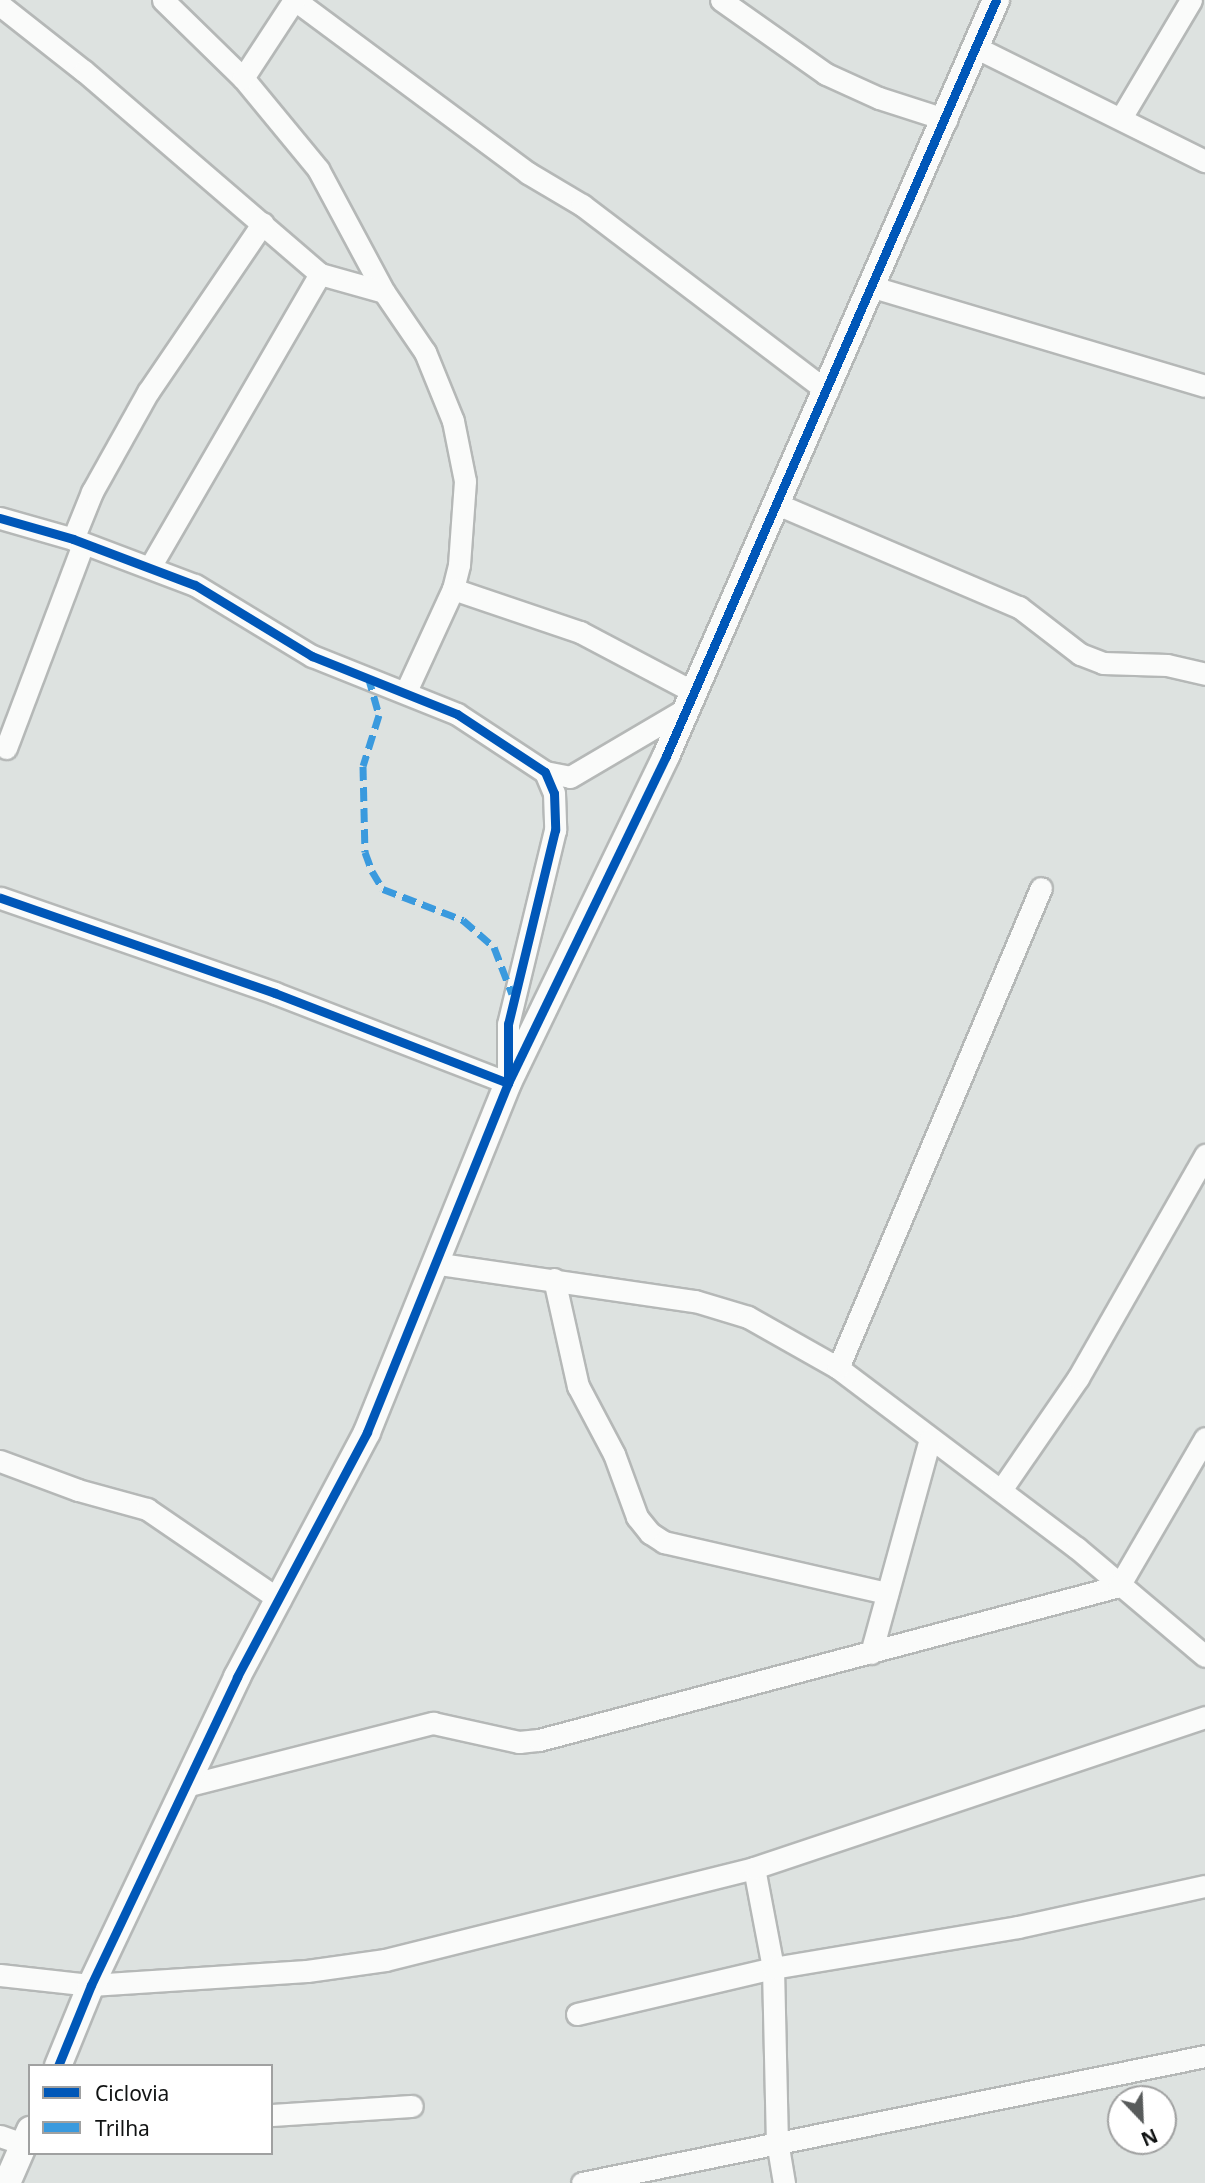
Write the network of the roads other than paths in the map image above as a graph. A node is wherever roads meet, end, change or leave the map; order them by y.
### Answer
1 (163, 0) edge
2 (294, 0) edge
3 (721, 0) edge
4 (996, 0) edge
5 (1191, 0) edge
6 (0, 5) edge
7 (975, 47) junction
8 (243, 78) junction
9 (1121, 118) junction
10 (947, 120) junction
11 (1205, 161) edge
12 (263, 223) junction
13 (320, 274) junction
14 (873, 287) junction
15 (384, 292) junction
16 (1205, 386) edge
17 (827, 391) junction
18 (777, 503) junction
19 (0, 518) edge
20 (78, 541) junction
21 (150, 567) junction
22 (453, 589) junction
23 (1205, 674) edge
24 (405, 691) junction
25 (691, 700) junction
26 (6, 748) dead end
27 (545, 772) junction
28 (1041, 888) dead end
29 (0, 898) edge
30 (508, 1083) junction
31 (1205, 1155) edge
32 (433, 1264) junction
33 (554, 1279) junction
34 (838, 1368) junction
35 (1205, 1438) edge
36 (930, 1439) junction
37 (0, 1461) edge
38 (1001, 1490) junction
39 (1119, 1587) junction
40 (887, 1593) junction
41 (280, 1600) junction
42 (871, 1653) junction
43 (1205, 1656) edge
44 (1205, 1717) edge
45 (189, 1785) junction
46 (754, 1868) junction
47 (1205, 1886) edge
48 (774, 1968) junction
49 (0, 1975) edge
50 (90, 1986) junction
51 (577, 2014) dead end
52 (1205, 2056) edge
53 (59, 2064) edge
54 (412, 2106) dead end
55 (273, 2115) edge
56 (18, 2136) edge
57 (777, 2141) junction
58 (7, 2183) edge
59 (582, 2183) edge
60 (784, 2183) edge

1 - 8 street
2 - 8 street
2 - 17 street
3 - 10 street
4 - 7 street
5 - 9 street
6 - 12 street
7 - 9 street
7 - 10 street
8 - 15 street
9 - 11 street
10 - 14 street
12 - 13 street
12 - 20 street
13 - 15 street
13 - 21 street
14 - 16 street
14 - 17 street
15 - 22 street
17 - 18 street
18 - 23 street
18 - 25 street
19 - 20 street
20 - 21 street
20 - 26 street
21 - 24 street
22 - 24 street
22 - 25 street
24 - 27 street
25 - 27 street
25 - 30 street
27 - 30 street
28 - 34 street
29 - 30 street
30 - 32 street
31 - 38 street
32 - 33 street
32 - 41 street
33 - 34 street
33 - 40 street
34 - 36 street
35 - 39 street
36 - 38 street
36 - 40 street
37 - 41 street
38 - 39 street
39 - 42 street
39 - 43 street
40 - 42 street
41 - 45 street
42 - 45 street
44 - 46 street
45 - 50 street
46 - 48 street
46 - 50 street
47 - 48 street
48 - 51 street
48 - 57 street
49 - 50 street
50 - 53 street
52 - 57 street
54 - 55 street
56 - 58 street
57 - 59 street
57 - 60 street

